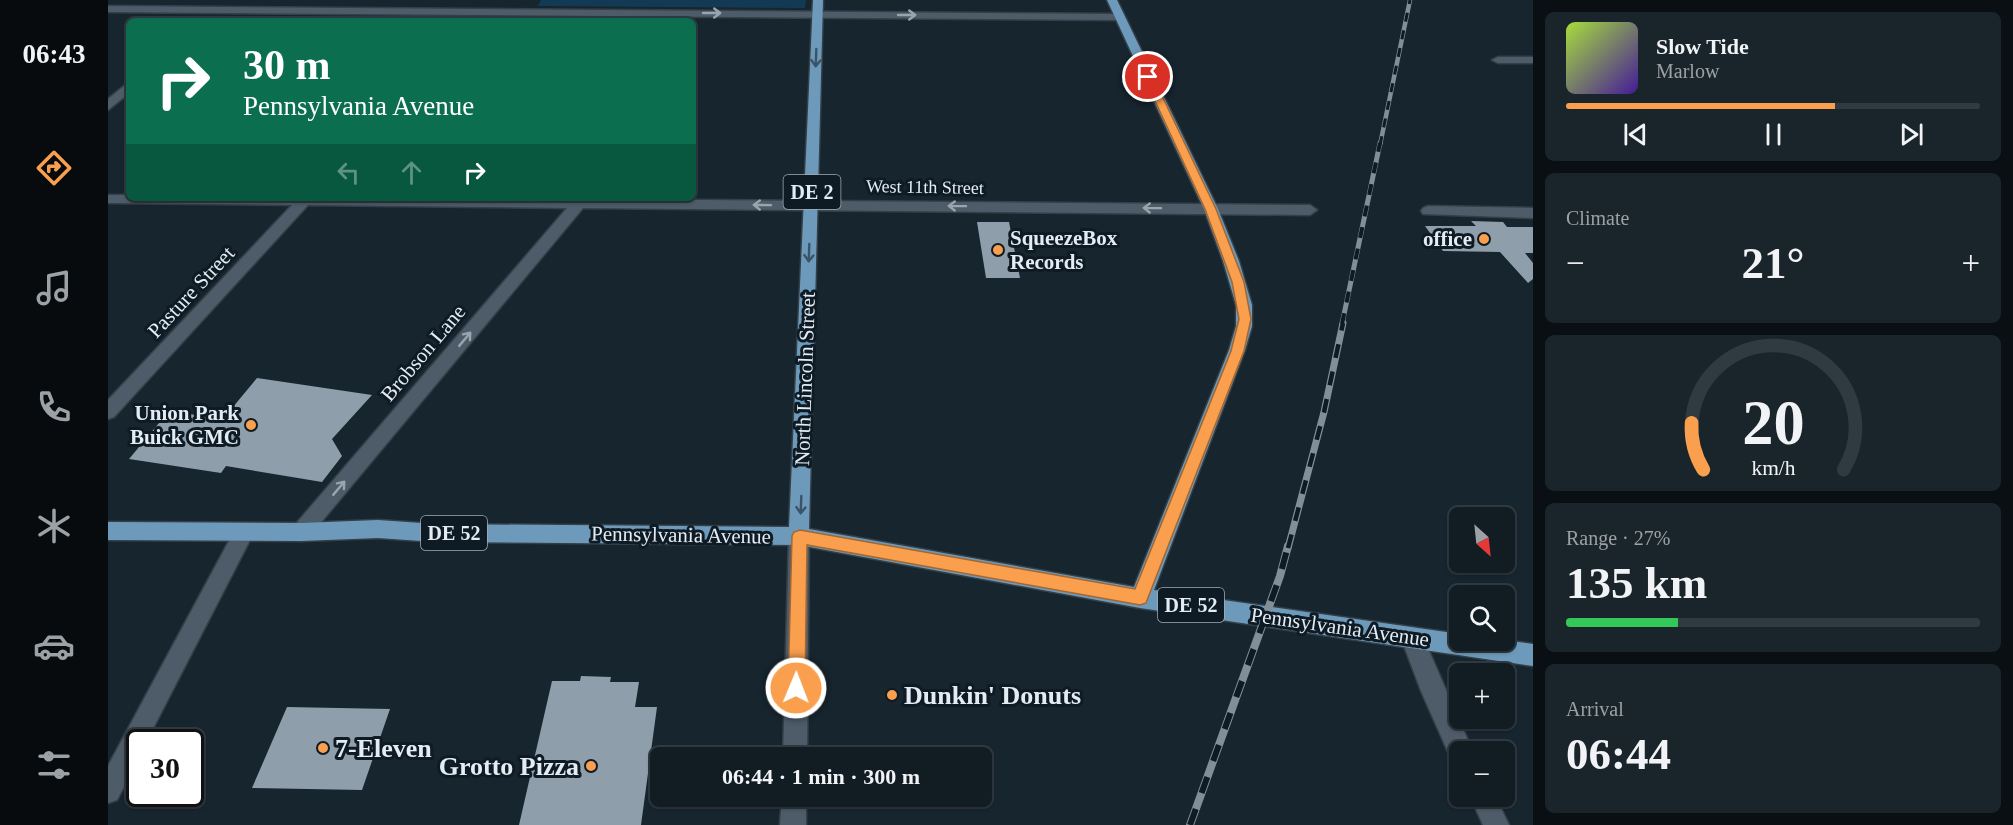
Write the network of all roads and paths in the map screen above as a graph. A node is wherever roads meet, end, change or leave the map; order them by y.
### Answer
1 (219, 0) edge
2 (528, 0) edge
3 (1112, 0) edge
4 (818, 7) edge
5 (108, 9) edge
6 (209, 9) junction
7 (519, 16) edge
8 (1119, 16) junction
9 (200, 18) edge
10 (1498, 60) dead end
11 (1533, 60) edge
12 (126, 89) edge
13 (108, 106) edge
14 (108, 199) edge
15 (126, 199) edge
16 (304, 201) edge
17 (475, 201) edge
18 (579, 203) junction
19 (811, 205) junction
20 (1211, 209) junction
21 (1310, 210) dead end
22 (1428, 211) dead end
23 (1533, 213) edge
24 (108, 412) edge
25 (108, 531) edge
26 (244, 532) junction
27 (301, 532) junction
28 (800, 536) junction
29 (1140, 598) junction
30 (1412, 638) junction
31 (1533, 655) edge
32 (1456, 741) edge
33 (795, 747) edge
34 (108, 790) edge
35 (794, 807) edge
36 (1487, 807) edge
37 (793, 825) edge
38 (1496, 825) edge

1 - 6 street
2 - 7 street
3 - 8 main road
7 -> 4 street
4 -> 8 street
4 -> 19 main road, North Lincoln Street / DE 2
5 - 6 street
6 - 7 street
6 - 9 street
8 - 20 main road
10 - 11 street
12 - 13 street
14 - 15 street, West 11th Street
16 - 24 street, Pasture Street
17 - 18 street, West 11th Street
19 -> 18 street, West 11th Street
27 -> 18 street, Brobson Lane
20 -> 19 street, West 11th Street
19 -> 28 main road, North Lincoln Street / DE 2
20 - 21 street, West 11th Street
20 - 29 main road
22 - 23 street
25 - 26 main road, Pennsylvania Avenue / DE 52
26 - 27 main road, Pennsylvania Avenue / DE 52
26 - 34 street
27 - 28 main road, Pennsylvania Avenue / DE 52
28 - 29 main road, Pennsylvania Avenue / DE 52
28 - 33 street, North Lincoln Street
29 - 30 main road, Pennsylvania Avenue / DE 52
30 - 31 main road, Pennsylvania Avenue / DE 52
30 - 32 street
35 - 37 street
36 - 38 street

